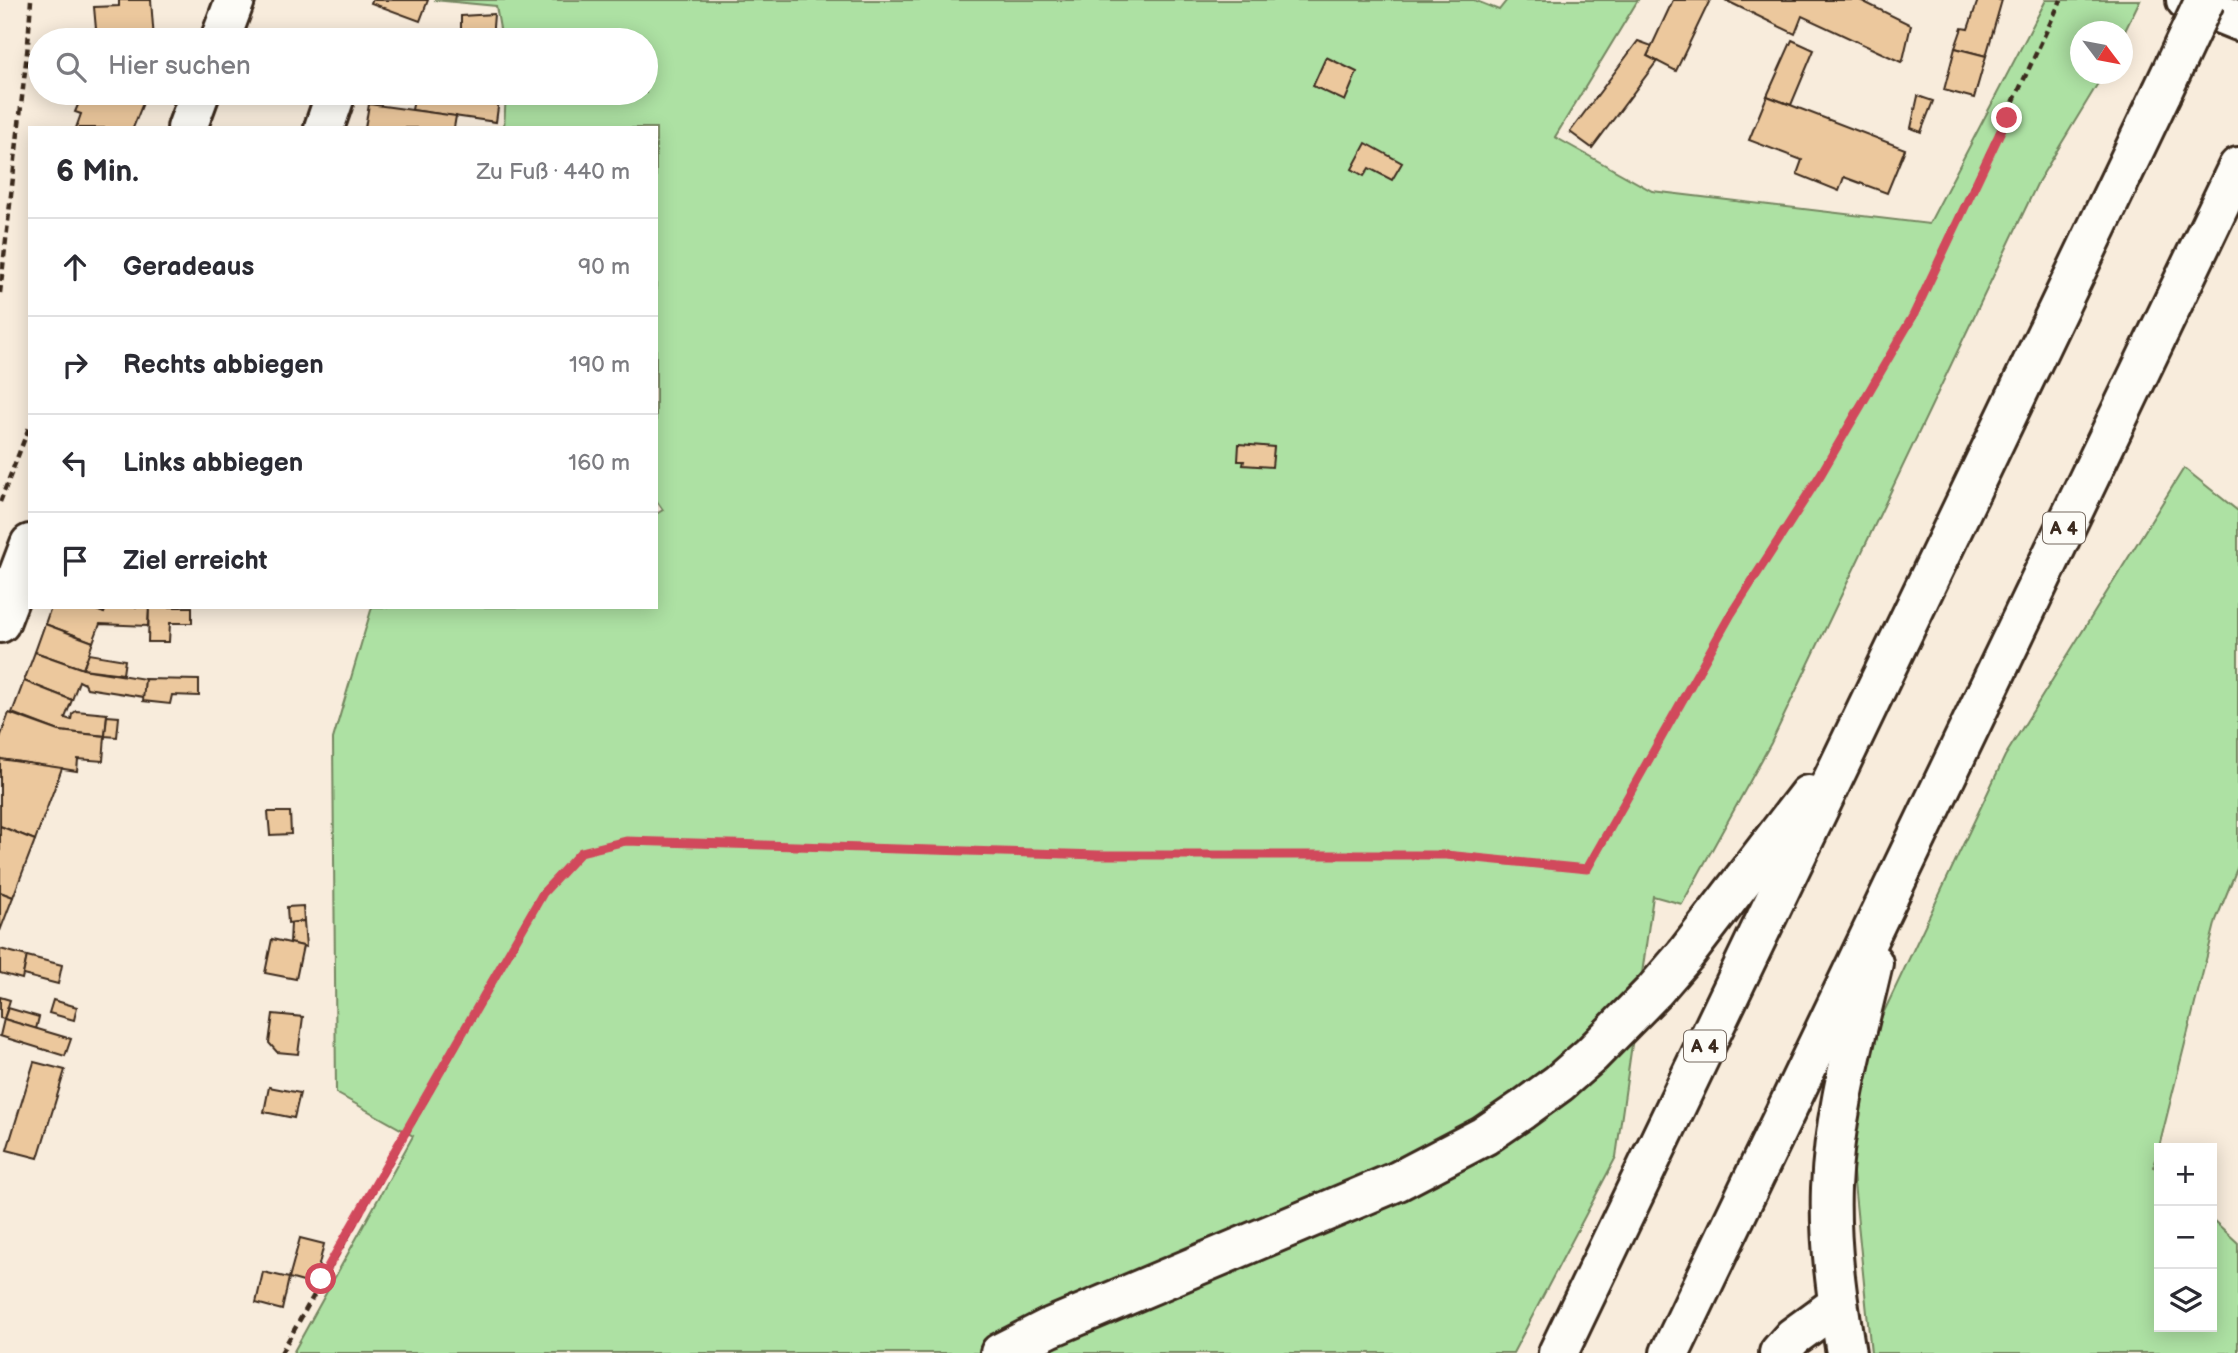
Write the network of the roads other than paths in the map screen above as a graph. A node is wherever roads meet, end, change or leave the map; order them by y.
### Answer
1 (235, 0) edge
2 (2186, 0) edge
3 (2205, 0) edge
4 (2238, 21) edge
5 (224, 28) edge
6 (196, 105) edge
7 (332, 105) edge
8 (188, 126) edge
9 (325, 126) edge
10 (2238, 167) edge
11 (28, 549) edge
12 (0, 624) edge
13 (1853, 739) junction
14 (1891, 889) junction
15 (1838, 1304) junction
16 (1000, 1353) edge
17 (1558, 1353) edge
18 (1670, 1353) edge
19 (1779, 1353) edge
20 (1846, 1353) edge

1 - 5 main road
2 - 4 main road
3 - 13 main road, A 4, bridge
6 - 8 main road
7 - 9 main road
10 - 14 main road, A 4
11 - 12 main road
13 - 16 main road
13 - 17 main road, A 4
14 - 15 main road
14 - 18 main road, A 4
15 - 19 main road
15 - 20 main road

